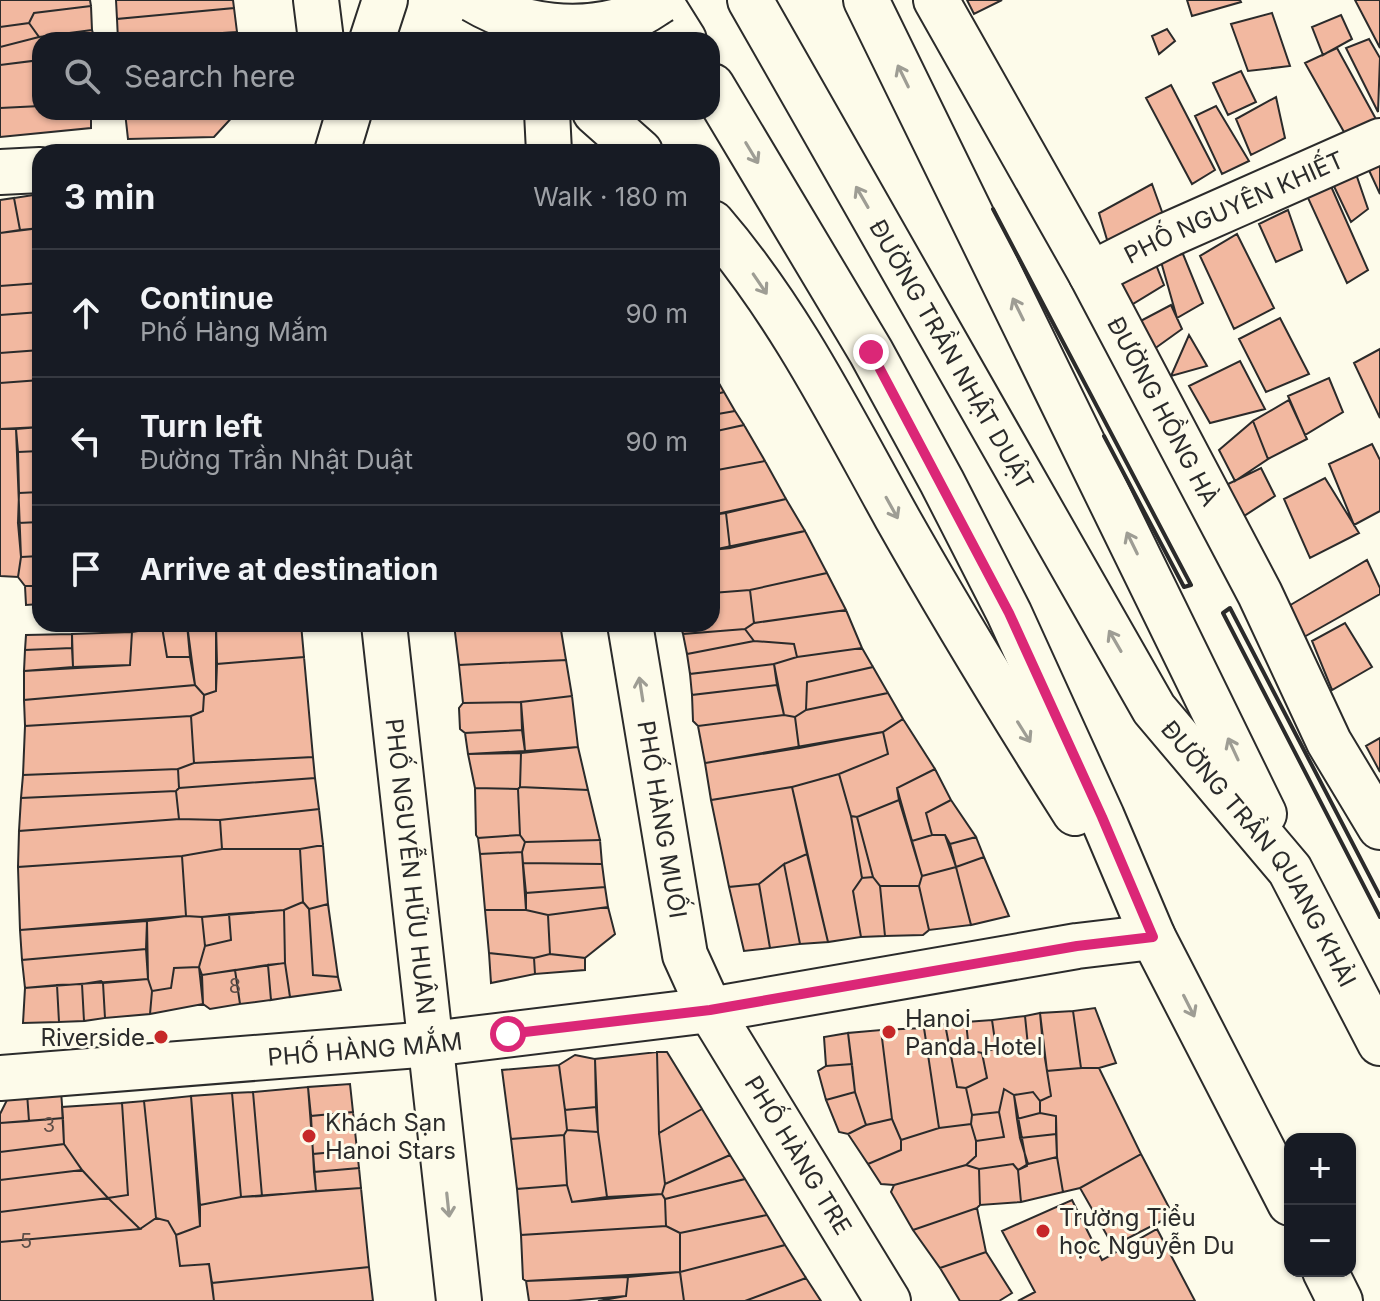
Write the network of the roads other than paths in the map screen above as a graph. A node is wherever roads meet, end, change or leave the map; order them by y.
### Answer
1 (316, 0) edge
2 (385, 0) edge
3 (466, 0) edge
4 (474, 0) edge
5 (546, 0) edge
6 (660, 0) edge
7 (750, 0) edge
8 (866, 0) edge
9 (936, 0) edge
10 (320, 32) edge
11 (375, 32) edge
12 (502, 32) edge
13 (544, 32) edge
14 (679, 32) edge
15 (720, 99) edge
16 (331, 120) edge
17 (346, 120) edge
18 (547, 120) edge
19 (604, 120) edge
20 (1380, 141) edge
21 (335, 144) edge
22 (339, 144) edge
23 (549, 144) edge
24 (631, 144) edge
25 (32, 170) edge
26 (0, 172) edge
27 (720, 232) edge
28 (1091, 274) junction
29 (385, 632) edge
30 (631, 632) edge
31 (1154, 709) joint
32 (1380, 827) edge
33 (1290, 870) junction
34 (1153, 937) junction
35 (710, 1010) junction
36 (1380, 1043) edge
37 (431, 1044) junction
38 (0, 1078) edge
39 (1284, 1191) edge
40 (1328, 1277) edge
41 (459, 1301) edge
42 (888, 1301) edge
43 (1340, 1301) edge

1 - 10 main road
2 - 11 main road
3 - 12 main road
4 - 6 main road, bridge
5 - 13 main road
6 - 14 main road
31 -> 7 main road, ĐƯỜNG TRẦN NHẬT DUẬT
33 -> 8 main road
9 - 28 main road, ĐƯỜNG HỒNG HÀ
15 -> 34 main road
16 - 21 main road
17 - 22 main road
18 - 23 main road
19 - 24 main road
20 - 28 main road, PHỐ NGUYÊN KHIẾT
25 - 26 main road
27 -> 34 main road
28 - 32 main road, ĐƯỜNG HỒNG HÀ
29 - 37 main road, PHỐ NGUYỄN HỮU HUÂN
35 -> 30 main road, PHỐ HÀNG MUỐI
31 - 33 main road, ĐƯỜNG TRẦN QUANG KHẢI
33 - 36 main road, ĐƯỜNG TRẦN QUANG KHẢI
34 - 35 main road, PHỐ HÀNG MẮM
34 -> 39 main road
35 - 37 main road, PHỐ HÀNG MẮM
35 - 42 main road, PHỐ HÀNG TRE
37 - 38 main road, PHỐ HÀNG MẮM
37 -> 41 main road, PHỐ NGUYỄN HỮU HUÂN
40 - 43 main road

